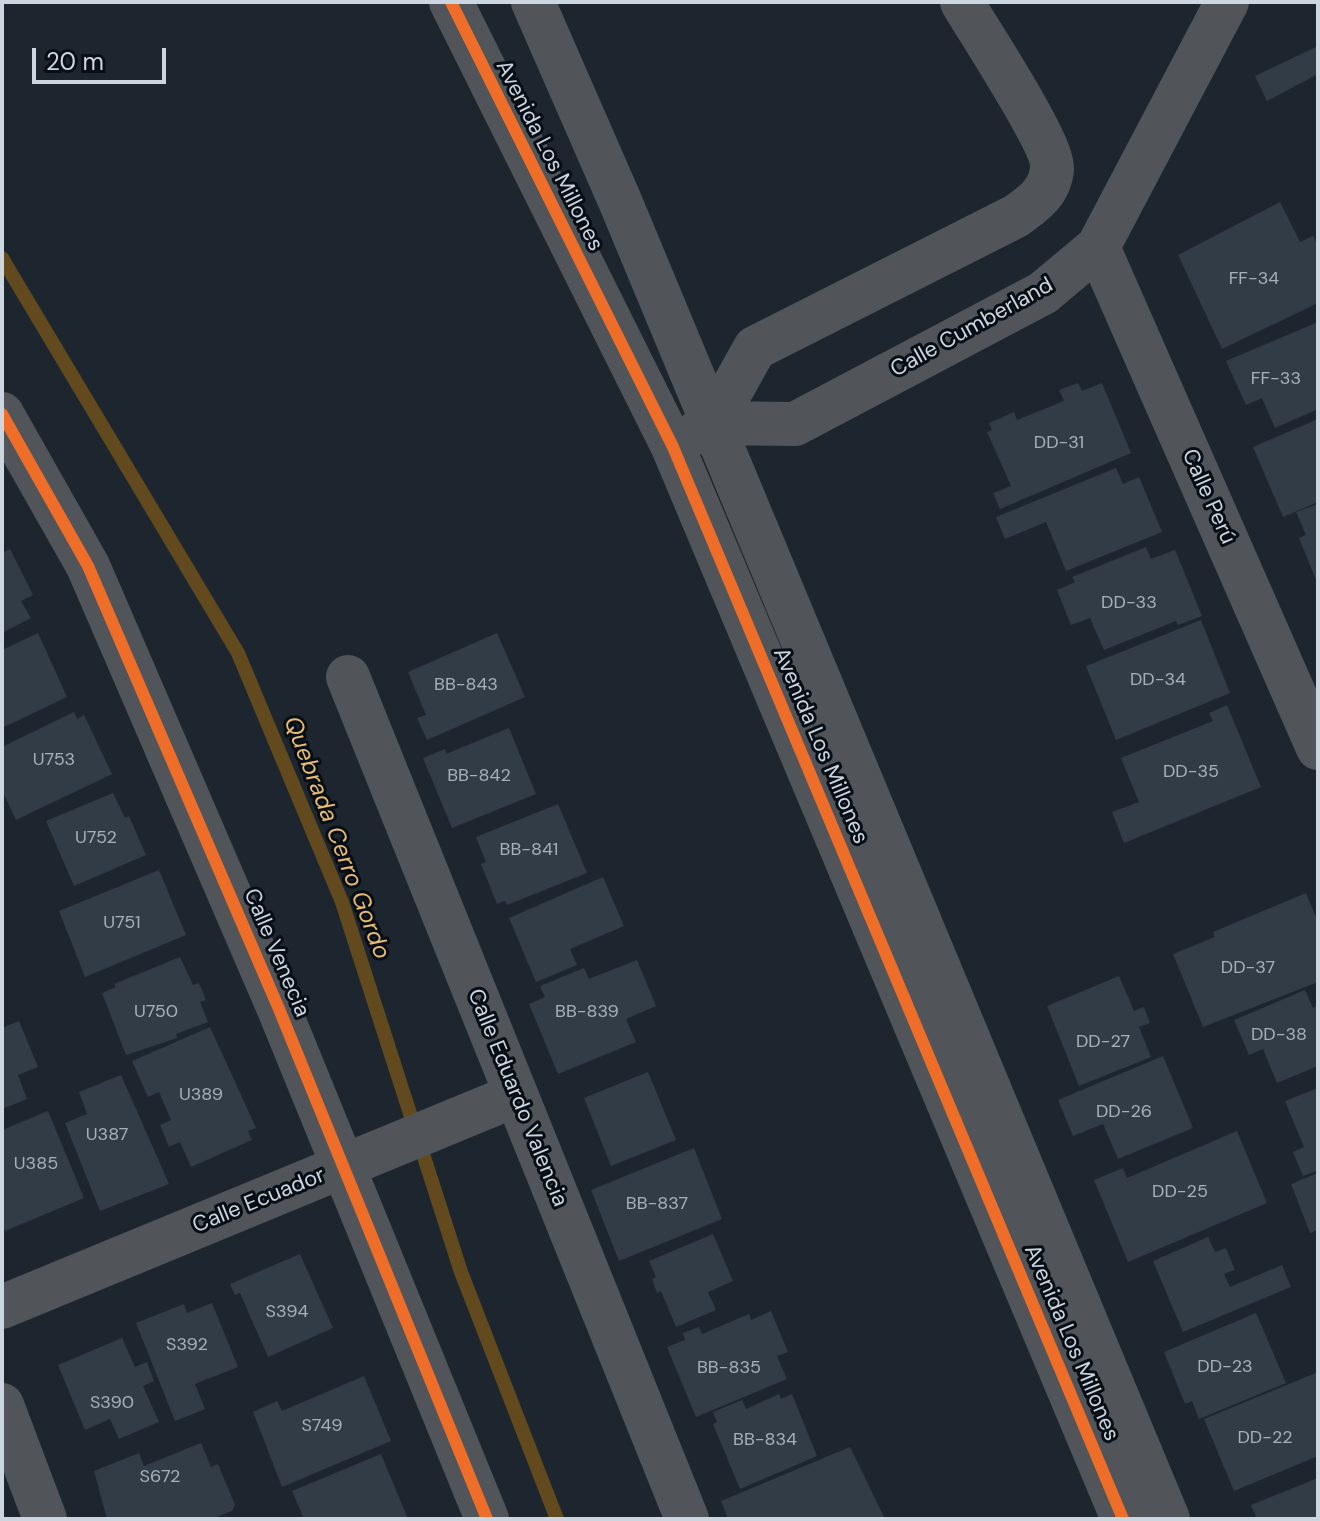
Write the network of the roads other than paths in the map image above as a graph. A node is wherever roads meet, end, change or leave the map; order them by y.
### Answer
1 (451, 2) edge
2 (533, 2) edge
3 (962, 2) edge
4 (1227, 2) edge
5 (1098, 247) junction
6 (2, 414) edge
7 (713, 423) junction
8 (673, 447) junction
9 (348, 677) dead end
10 (1318, 748) edge
11 (516, 1095) junction
12 (343, 1166) junction
13 (2, 1307) edge
14 (2, 1405) edge
15 (45, 1519) edge
16 (487, 1519) edge
17 (687, 1519) edge
18 (1123, 1519) edge
19 (1168, 1519) edge

1 - 8 street, Avenida Los Millones
2 - 7 street, Avenida Los Millones
3 - 7 street
4 - 5 street, Calle Cumberland
5 - 7 street, Calle Cumberland
5 - 10 street, Calle Perú
6 - 12 street, Calle Venecia
7 - 8 street
7 - 19 street, Avenida Los Millones
8 - 18 street, Avenida Los Millones
9 - 11 street, Calle Eduardo Valencia
11 - 12 street, Calle Ecuador
11 - 17 street, Calle Eduardo Valencia
12 - 13 street, Calle Ecuador
12 - 16 street, Calle Venecia
14 - 15 street

